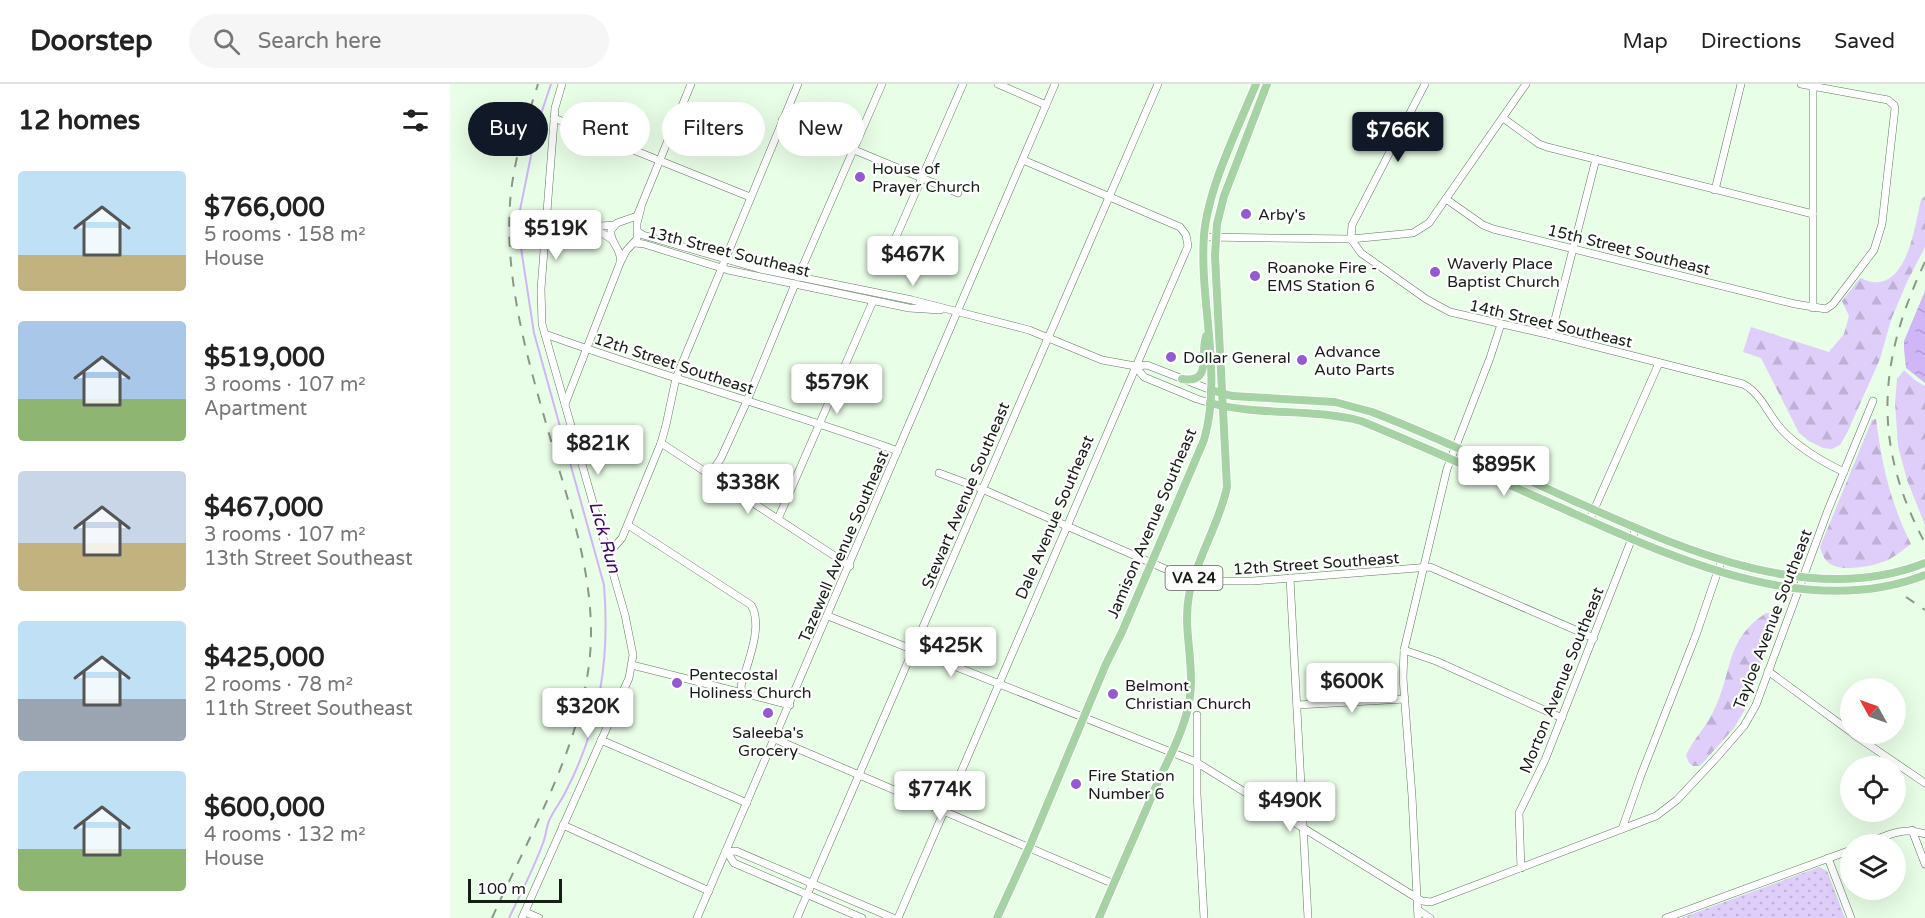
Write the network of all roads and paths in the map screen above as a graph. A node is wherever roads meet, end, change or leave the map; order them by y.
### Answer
1 (562, 84) edge
2 (691, 84) edge
3 (798, 84) edge
4 (882, 84) edge
5 (963, 84) edge
6 (998, 84) edge
7 (1055, 84) edge
8 (1158, 84) edge
9 (1256, 84) edge
10 (1268, 84) edge
11 (1425, 84) edge
12 (1526, 84) edge
13 (1741, 84) edge
14 (1801, 84) edge
15 (1813, 86) junction
16 (790, 102) edge
17 (1046, 105) junction
18 (554, 118) junction
19 (1503, 118) junction
20 (864, 126) edge
21 (777, 132) edge
22 (864, 154) edge
23 (851, 156) edge
24 (1596, 159) junction
25 (660, 160) junction
26 (1023, 160) junction
27 (922, 179) junction
28 (1715, 189) junction
29 (958, 193) dead end
30 (1108, 196) junction
31 (750, 197) junction
32 (1446, 199) junction
33 (641, 208) junction
34 (1813, 214) junction
35 (547, 216) junction
36 (625, 221) junction
37 (617, 224) junction
38 (637, 230) junction
39 (1204, 237) junction
40 (1216, 237) junction
41 (1351, 239) junction
42 (614, 242) junction
43 (633, 245) junction
44 (892, 246) dead end
45 (1573, 249) junction
46 (620, 263) junction
47 (722, 264) junction
48 (797, 281) junction
49 (873, 301) junction
50 (1813, 308) junction
51 (957, 311) junction
52 (1501, 324) junction
53 (1208, 330) junction
54 (545, 334) junction
55 (1551, 336) junction
56 (1048, 337) junction
57 (586, 349) junction
58 (1659, 363) junction
59 (1135, 366) junction
60 (676, 378) junction
61 (1182, 380) junction
62 (1211, 390) junction
63 (1223, 394) junction
64 (747, 401) junction
65 (1873, 401) dead end
66 (1210, 403) junction
67 (566, 404) junction
68 (1223, 406) junction
69 (819, 423) junction
70 (660, 443) junction
71 (1456, 448) junction
72 (898, 451) junction
73 (1451, 459) junction
74 (1844, 472) junction
75 (939, 473) dead end
76 (710, 475) junction
77 (982, 489) junction
78 (1594, 509) junction
79 (778, 519) junction
80 (1589, 521) junction
81 (628, 525) junction
82 (1067, 526) junction
83 (1636, 528) junction
84 (1631, 539) junction
85 (608, 555) junction
86 (1722, 559) junction
87 (1152, 563) junction
88 (1925, 563) edge
89 (850, 566) junction
90 (1424, 568) junction
91 (1719, 570) junction
92 (1925, 575) edge
93 (1290, 578) junction
94 (1803, 578) junction
95 (1193, 581) junction
96 (1798, 589) junction
97 (828, 616) junction
98 (1594, 638) junction
99 (913, 649) junction
100 (1404, 650) junction
101 (632, 665) junction
102 (1768, 671) junction
103 (1000, 683) junction
104 (742, 692) junction
105 (1405, 699) junction
106 (790, 705) junction
107 (1297, 705) junction
108 (1197, 715) dead end
109 (1084, 716) junction
110 (1562, 718) junction
111 (1840, 724) edge
112 (776, 739) junction
113 (601, 740) junction
114 (1868, 744) edge
115 (1171, 752) junction
116 (1196, 762) junction
117 (859, 774) junction
118 (1923, 782) edge
119 (747, 803) junction
120 (944, 811) junction
121 (563, 825) junction
122 (1303, 827) junction
123 (1622, 829) junction
124 (1912, 830) junction
125 (1893, 834) edge
126 (1925, 834) edge
127 (1029, 849) junction
128 (727, 852) junction
129 (1840, 854) edge
130 (1828, 858) junction
131 (1925, 864) edge
132 (1521, 868) junction
133 (812, 884) junction
134 (1114, 884) junction
135 (709, 891) junction
136 (807, 894) junction
137 (1417, 898) junction
138 (1418, 914) edge
139 (524, 915) edge
140 (539, 918) edge
141 (698, 918) edge
142 (797, 918) edge
143 (862, 918) edge
144 (893, 918) edge
145 (898, 918) edge
146 (997, 918) edge
147 (1099, 918) edge
148 (1204, 918) edge
149 (1308, 918) edge
150 (1430, 918) edge
151 (1665, 918) edge
152 (1851, 918) edge

1 - 18 street
2 - 25 street
3 - 16 street
4 - 20 street
5 - 27 street
6 - 17 street
7 - 17 street, Tazewell Avenue Southeast
8 - 30 street, Stewart Avenue Southeast
9 - 39 main road, Jamison Avenue Southeast / VA 24
10 - 40 main road, VA 24
11 - 41 street
12 - 19 street
13 - 28 street
14 - 15 street
15 - 34 street
15 - 50 street
17 - 26 street, Tazewell Avenue Southeast
18 - 25 street
18 - 35 street
19 - 24 street
19 - 32 street
21 - 31 street
22 - 27 street
23 - 48 street
24 - 28 street
24 - 45 street
25 - 31 street
25 - 33 street
26 - 30 street
26 - 51 street, Tazewell Avenue Southeast
27 - 29 street
27 - 44 street
28 - 34 street
30 - 56 street, Stewart Avenue Southeast
30 - 59 street, Dale Avenue Southeast
31 - 47 street
32 - 41 street
32 - 45 street, 15th Street Southeast
33 - 36 street
33 - 38 street
34 - 50 street
35 - 37 street
35 - 42 street
35 - 54 street
36 - 37 street
36 - 38 street
37 - 42 street
38 - 43 street
38 - 47 street, 13th Street Southeast
39 - 40 street
39 - 53 main road, Jamison Avenue Southeast / VA 24
40 - 41 street
40 - 63 main road, VA 24
41 - 52 street, 14th Street Southeast
42 - 43 street
42 - 46 street
43 - 46 street
43 - 47 street, 13th Street Southeast
45 - 50 street, 15th Street Southeast
45 - 55 street
46 - 57 street
47 - 48 street, 13th Street Southeast
47 - 60 street
48 - 49 street, 13th Street Southeast
48 - 51 street, 13th Street Southeast
48 - 64 street
49 - 51 street, 13th Street Southeast
49 - 69 street
51 - 56 street, 13th Street Southeast
51 - 72 street, Tazewell Avenue Southeast
52 - 55 street, 14th Street Southeast
52 - 71 street
53 - 61 main road
53 - 62 main road, Jamison Avenue Southeast / VA 24
54 - 57 street, 12th Street Southeast
54 - 67 street
55 - 58 street, 14th Street Southeast
56 - 59 street, 13th Street Southeast
56 - 77 street, Stewart Avenue Southeast
57 - 60 street, 12th Street Southeast
57 - 67 street
58 - 74 street, 14th Street Southeast
58 - 78 street
59 - 61 street, 13th Street Southeast
59 - 66 street, 13th Street Southeast
59 - 82 street, Dale Avenue Southeast
60 - 64 street, 12th Street Southeast
60 - 70 street
61 - 62 street, 13th Street Southeast
62 - 63 main road, 13th Street Southeast
62 - 66 main road, Jamison Avenue Southeast / VA 24
63 - 68 main road, VA 24
63 - 71 main road, 13th Street Southeast
64 - 69 street, 12th Street Southeast
64 - 76 street
65 - 74 street, Tayloe Avenue Southeast
66 - 68 main road, 13th Street Southeast
66 - 87 main road, Jamison Avenue Southeast / VA 24
67 - 85 street
68 - 73 main road, 13th Street Southeast
68 - 95 main road, VA 24
69 - 72 street, 12th Street Southeast
69 - 79 street
70 - 76 street
70 - 81 street
71 - 73 street
71 - 78 main road, 13th Street Southeast
72 - 89 street, Tazewell Avenue Southeast
73 - 80 main road, 13th Street Southeast
73 - 90 street
74 - 94 street, Tayloe Avenue Southeast
75 - 77 street, 12th Street Southeast
76 - 79 street
77 - 82 street, 12th Street Southeast
77 - 99 street, Stewart Avenue Southeast
78 - 80 street
78 - 83 main road, 13th Street Southeast
79 - 89 street
80 - 84 main road, 13th Street Southeast
81 - 85 street
81 - 104 street
82 - 87 street, 12th Street Southeast
82 - 103 street, Dale Avenue Southeast
83 - 84 street, Morton Avenue Southeast
83 - 86 main road, 13th Street Southeast
84 - 91 main road, 13th Street Southeast
84 - 98 street, Morton Avenue Southeast
85 - 101 street
86 - 91 street
86 - 94 main road, 13th Street Southeast
87 - 95 street, 12th Street Southeast
87 - 109 main road, Jamison Avenue Southeast / VA 24
88 - 94 main road, 13th Street Southeast
89 - 97 street, Tazewell Avenue Southeast
90 - 93 street, 12th Street Southeast
90 - 98 street, 12th Street Southeast
90 - 100 street
91 - 96 main road, 13th Street Southeast
91 - 123 street
92 - 96 main road, 13th Street Southeast
93 - 95 street, 12th Street Southeast
93 - 107 street
94 - 96 street, Tayloe Avenue Southeast
95 - 115 main road, VA 24
96 - 102 street, Tayloe Avenue Southeast
97 - 99 street
97 - 106 street, Tazewell Avenue Southeast
98 - 110 street, Morton Avenue Southeast
99 - 103 street
99 - 117 street, Stewart Avenue Southeast
100 - 105 street
100 - 110 street
101 - 104 street
101 - 113 street
102 - 111 street
102 - 123 street, Tayloe Avenue Southeast
103 - 109 street
103 - 120 street, Dale Avenue Southeast
104 - 106 street
105 - 107 street
105 - 137 street
106 - 112 street, Tazewell Avenue Southeast
107 - 122 street
108 - 116 street
109 - 115 street
109 - 127 main road, Jamison Avenue Southeast / VA 24
110 - 132 street, Morton Avenue Southeast
112 - 117 street
112 - 119 street, Tazewell Avenue Southeast
113 - 119 street
113 - 121 street
114 - 118 street
115 - 116 street
115 - 134 main road, VA 24
116 - 122 street
116 - 148 street
117 - 120 street
117 - 133 street, Stewart Avenue Southeast
119 - 128 street, Tazewell Avenue Southeast
120 - 127 street
120 - 145 street, Dale Avenue Southeast
121 - 135 street
121 - 139 street
122 - 137 street
122 - 149 street
123 - 132 street, Tayloe Avenue Southeast
124 - 125 street
124 - 126 street
124 - 131 street
127 - 134 street
127 - 146 main road, Jamison Avenue Southeast / VA 24
128 - 133 street
128 - 135 street, Tazewell Avenue Southeast
128 - 136 street
129 - 130 street
130 - 151 street
130 - 152 street
132 - 137 street, Tayloe Avenue Southeast
133 - 136 street, Stewart Avenue Southeast
133 - 144 street
134 - 147 main road, VA 24
135 - 141 street, Tazewell Avenue Southeast
136 - 142 street, Stewart Avenue Southeast
136 - 143 street
137 - 138 street
138 - 150 street
139 - 140 street

